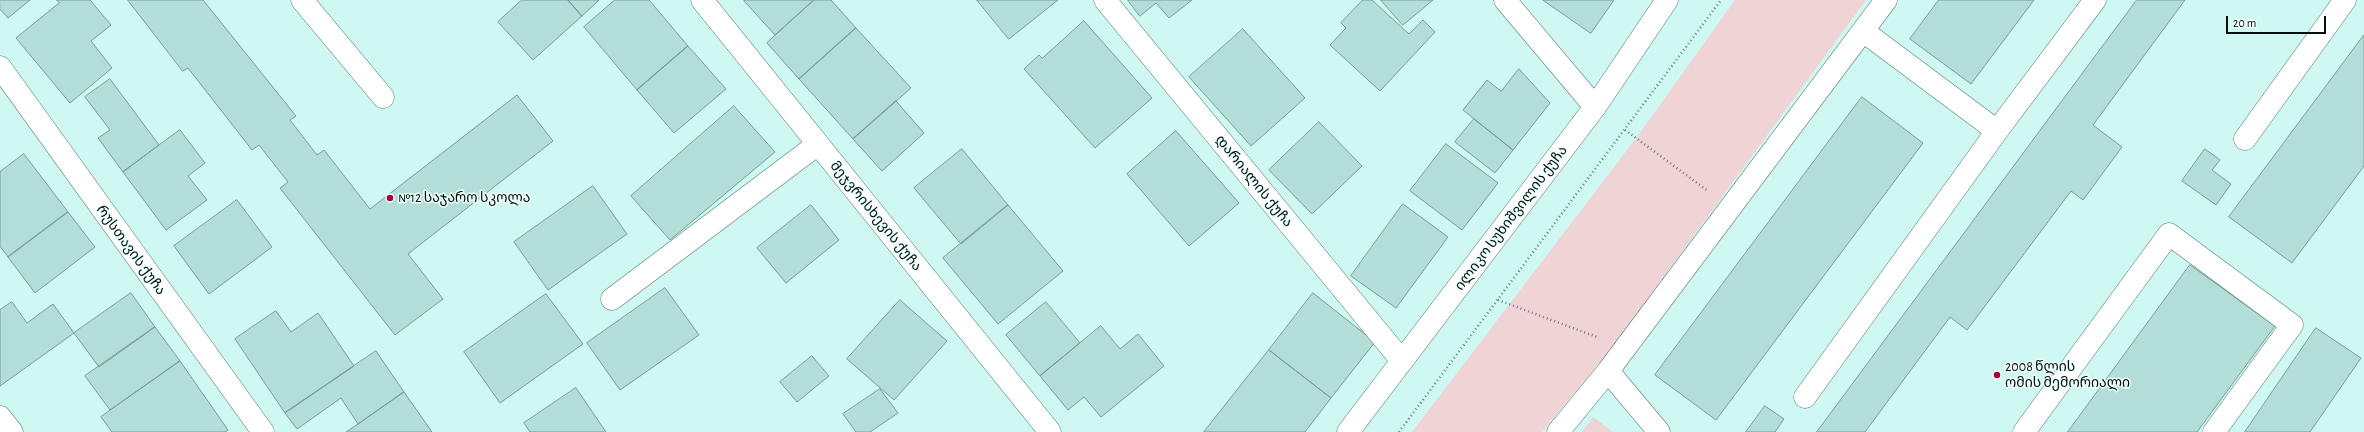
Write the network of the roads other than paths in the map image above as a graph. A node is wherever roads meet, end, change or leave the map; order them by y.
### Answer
1 (302, 0) edge
2 (702, 0) edge
3 (1105, 0) edge
4 (1505, 0) edge
5 (1667, 0) edge
6 (1886, 0) edge
7 (2095, 0) edge
8 (2345, 0) edge
9 (1863, 31) junction
10 (0, 67) edge
11 (383, 97) dead end
12 (1595, 107) junction
13 (1997, 131) junction
14 (2245, 139) dead end
15 (818, 144) junction
16 (612, 298) dead end
17 (1402, 361) junction
18 (1608, 371) junction
19 (1805, 397) dead end
20 (0, 417) edge
21 (12, 432) edge
22 (263, 432) edge
23 (1050, 432) edge
24 (1348, 432) edge
25 (1558, 432) edge
26 (1659, 432) edge
27 (2024, 432) edge
28 (2214, 432) edge

1 - 11 street
2 - 15 street, მეჯვრისხევის ქუჩა
3 - 17 street, დარიალის ქუჩა
4 - 12 street
5 - 12 street, ილიკო სუხიშვილის ქუჩა
6 - 9 street
7 - 13 street
8 - 14 street
9 - 13 street
9 - 18 street
10 - 22 street, რუსთავის ქუჩა
12 - 17 street, ილიკო სუხიშვილის ქუჩა
13 - 19 street
15 - 16 street
15 - 23 street, მეჯვრისხევის ქუჩა
17 - 24 street, ილიკო სუხიშვილის ქუჩა
18 - 25 street
18 - 26 street
20 - 21 street
27 - 28 street

